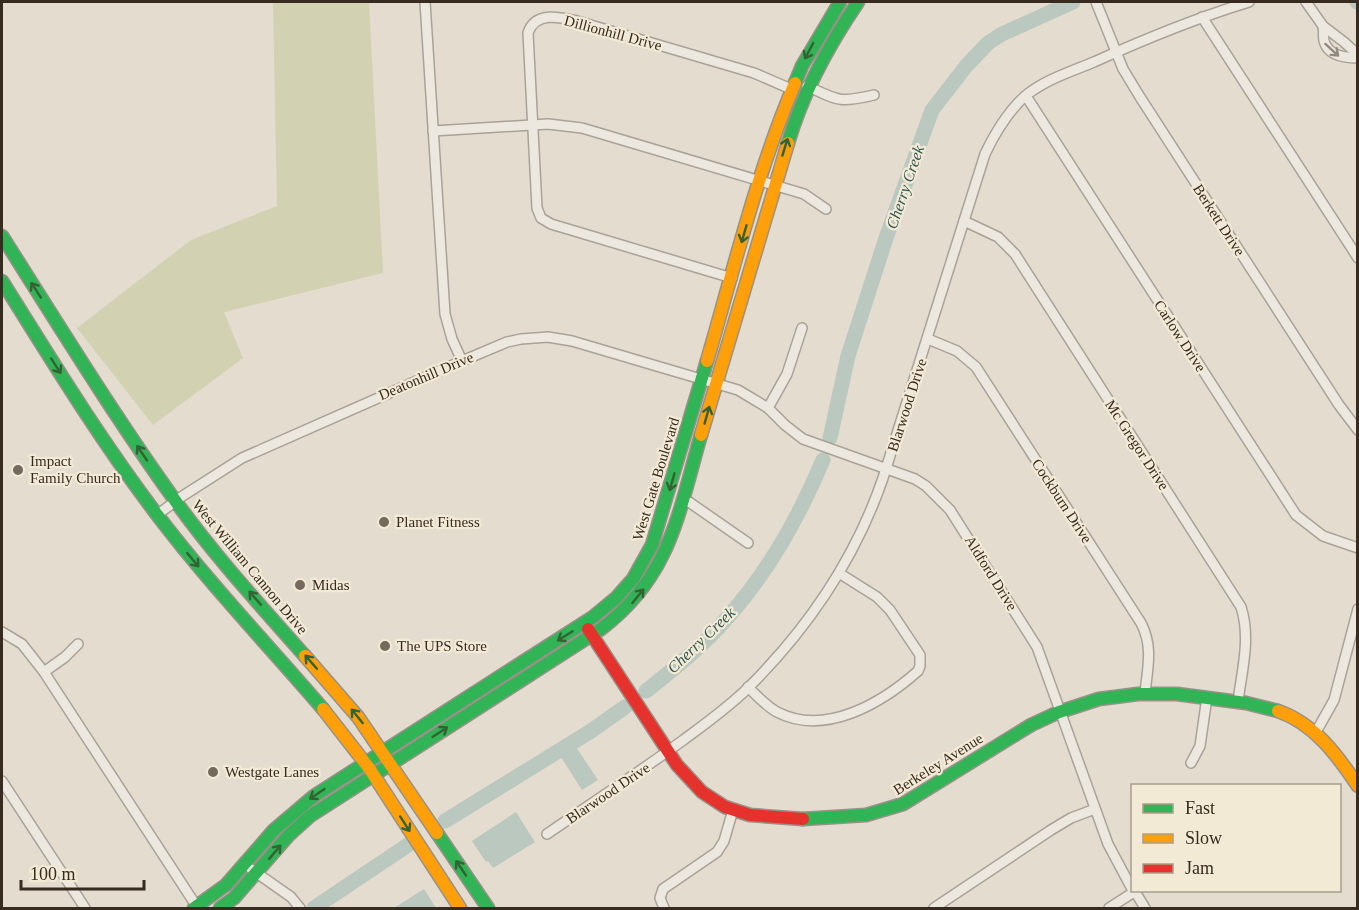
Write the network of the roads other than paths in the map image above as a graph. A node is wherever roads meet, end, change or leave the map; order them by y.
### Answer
1 (425, 2) edge
2 (840, 2) edge
3 (858, 2) edge
4 (1096, 2) edge
5 (1249, 2) edge
6 (1306, 2) edge
7 (1202, 17) junction
8 (1323, 26) junction
9 (1116, 52) junction
10 (1358, 57) edge
11 (807, 86) junction
12 (791, 88) junction
13 (874, 95) dead end
14 (1026, 96) junction
15 (533, 124) junction
16 (433, 131) junction
17 (760, 180) junction
18 (774, 185) junction
19 (826, 209) dead end
20 (964, 221) junction
21 (2, 236) edge
22 (1358, 258) edge
23 (732, 278) junction
24 (2, 281) edge
25 (802, 328) dead end
26 (928, 339) junction
27 (462, 361) junction
28 (702, 379) junction
29 (716, 382) junction
30 (768, 408) junction
31 (1358, 430) edge
32 (886, 468) junction
33 (682, 500) junction
34 (175, 501) junction
35 (158, 515) junction
36 (748, 543) dead end
37 (1358, 548) edge
38 (839, 573) junction
39 (1358, 609) edge
40 (584, 623) junction
41 (2, 632) edge
42 (592, 635) junction
43 (293, 642) junction
44 (78, 644) dead end
45 (277, 659) junction
46 (44, 672) junction
47 (503, 673) junction
48 (513, 686) junction
49 (748, 687) junction
50 (1145, 692) junction
51 (1207, 697) junction
52 (1238, 701) junction
53 (1060, 711) junction
54 (1316, 732) junction
55 (383, 752) junction
56 (668, 752) junction
57 (1191, 763) dead end
58 (365, 764) junction
59 (391, 764) junction
60 (373, 775) junction
61 (2, 781) edge
62 (1358, 786) edge
63 (1095, 809) junction
64 (733, 810) junction
65 (547, 834) dead end
66 (246, 864) junction
67 (256, 873) junction
68 (1131, 885) edge
69 (1131, 892) edge
70 (1135, 892) edge
71 (195, 908) edge
72 (85, 909) edge
73 (220, 909) edge
74 (300, 909) edge
75 (460, 909) edge
76 (488, 909) edge
77 (664, 909) edge
78 (934, 909) edge
79 (1109, 909) edge
80 (1145, 909) edge

1 - 16 street
2 -> 12 main road, West Gate Boulevard
3 - 11 main road, West Gate Boulevard
4 - 9 street, Berkett Drive
5 - 7 street, Blarwood Drive
6 - 8 street
7 - 9 street, Blarwood Drive
7 - 22 street
8 - 10 street
8 -> 10 street
9 - 14 street, Blarwood Drive
9 - 31 street, Berkett Drive
11 - 13 street
18 -> 11 main road, West Gate Boulevard
12 - 15 street, Dillionhill Drive
12 - 17 main road, West Gate Boulevard
14 - 20 street, Blarwood Drive
14 - 37 street, Carlow Drive
15 - 16 street
15 - 17 street
15 - 23 street, Dillionhill Drive
16 - 27 street
17 - 18 street
17 -> 23 main road, West Gate Boulevard
18 - 19 street
18 - 29 main road, West Gate Boulevard
20 - 26 street, Blarwood Drive
20 - 52 street, Mc Gregor Drive
34 -> 21 main road, West William Cannon Drive
23 - 28 main road, West Gate Boulevard
24 -> 35 main road
25 - 30 street
26 - 32 street, Blarwood Drive
26 - 50 street, Cockburn Drive
27 - 28 street, Deatonhill Drive
27 - 34 street, Deatonhill Drive
28 - 29 street, Deatonhill Drive
28 -> 40 main road, West Gate Boulevard
29 - 30 street, Aldford Drive
33 -> 29 main road, West Gate Boulevard
30 - 32 street, Aldford Drive
32 - 38 street, Blarwood Drive
32 - 53 street, Aldford Drive
33 - 36 street
42 -> 33 main road, West Gate Boulevard
34 - 35 street, Deatonhill Drive
43 -> 34 main road, West William Cannon Drive
35 -> 45 main road
38 - 49 street, Blarwood Drive
38 - 49 street
39 - 54 street
40 - 42 main road, Berkeley Avenue
40 -> 47 main road, West Gate Boulevard
41 - 46 street
42 - 48 main road, West Gate Boulevard
42 - 56 main road, Berkeley Avenue
43 - 45 main road
55 -> 43 main road, West William Cannon Drive
44 - 46 street
45 - 58 main road
46 - 71 street
47 - 48 main road
47 - 55 main road, West Gate Boulevard
59 -> 48 main road, West Gate Boulevard
49 - 56 street, Blarwood Drive
50 - 51 main road, Berkeley Avenue
50 - 53 main road, Berkeley Avenue
51 - 52 main road, Berkeley Avenue
51 - 57 street
52 - 54 main road, Berkeley Avenue
53 - 63 street, Aldford Drive
53 - 64 main road, Berkeley Avenue
54 - 62 main road, Berkeley Avenue
55 - 58 main road, West Gate Boulevard
55 - 59 main road, West William Cannon Drive
56 - 64 main road, Berkeley Avenue
56 - 65 street, Blarwood Drive
58 - 60 main road
58 -> 66 main road, West Gate Boulevard
59 - 60 main road, West Gate Boulevard
76 -> 59 main road, West William Cannon Drive
67 -> 60 main road, West Gate Boulevard
60 -> 75 main road
61 - 72 street
63 - 68 street, Aldford Drive
63 - 78 street
64 - 77 street
66 - 67 street
66 - 71 main road, West Gate Boulevard
67 - 73 main road, West Gate Boulevard
67 - 74 street
69 - 79 street
70 - 80 street, Aldford Drive

